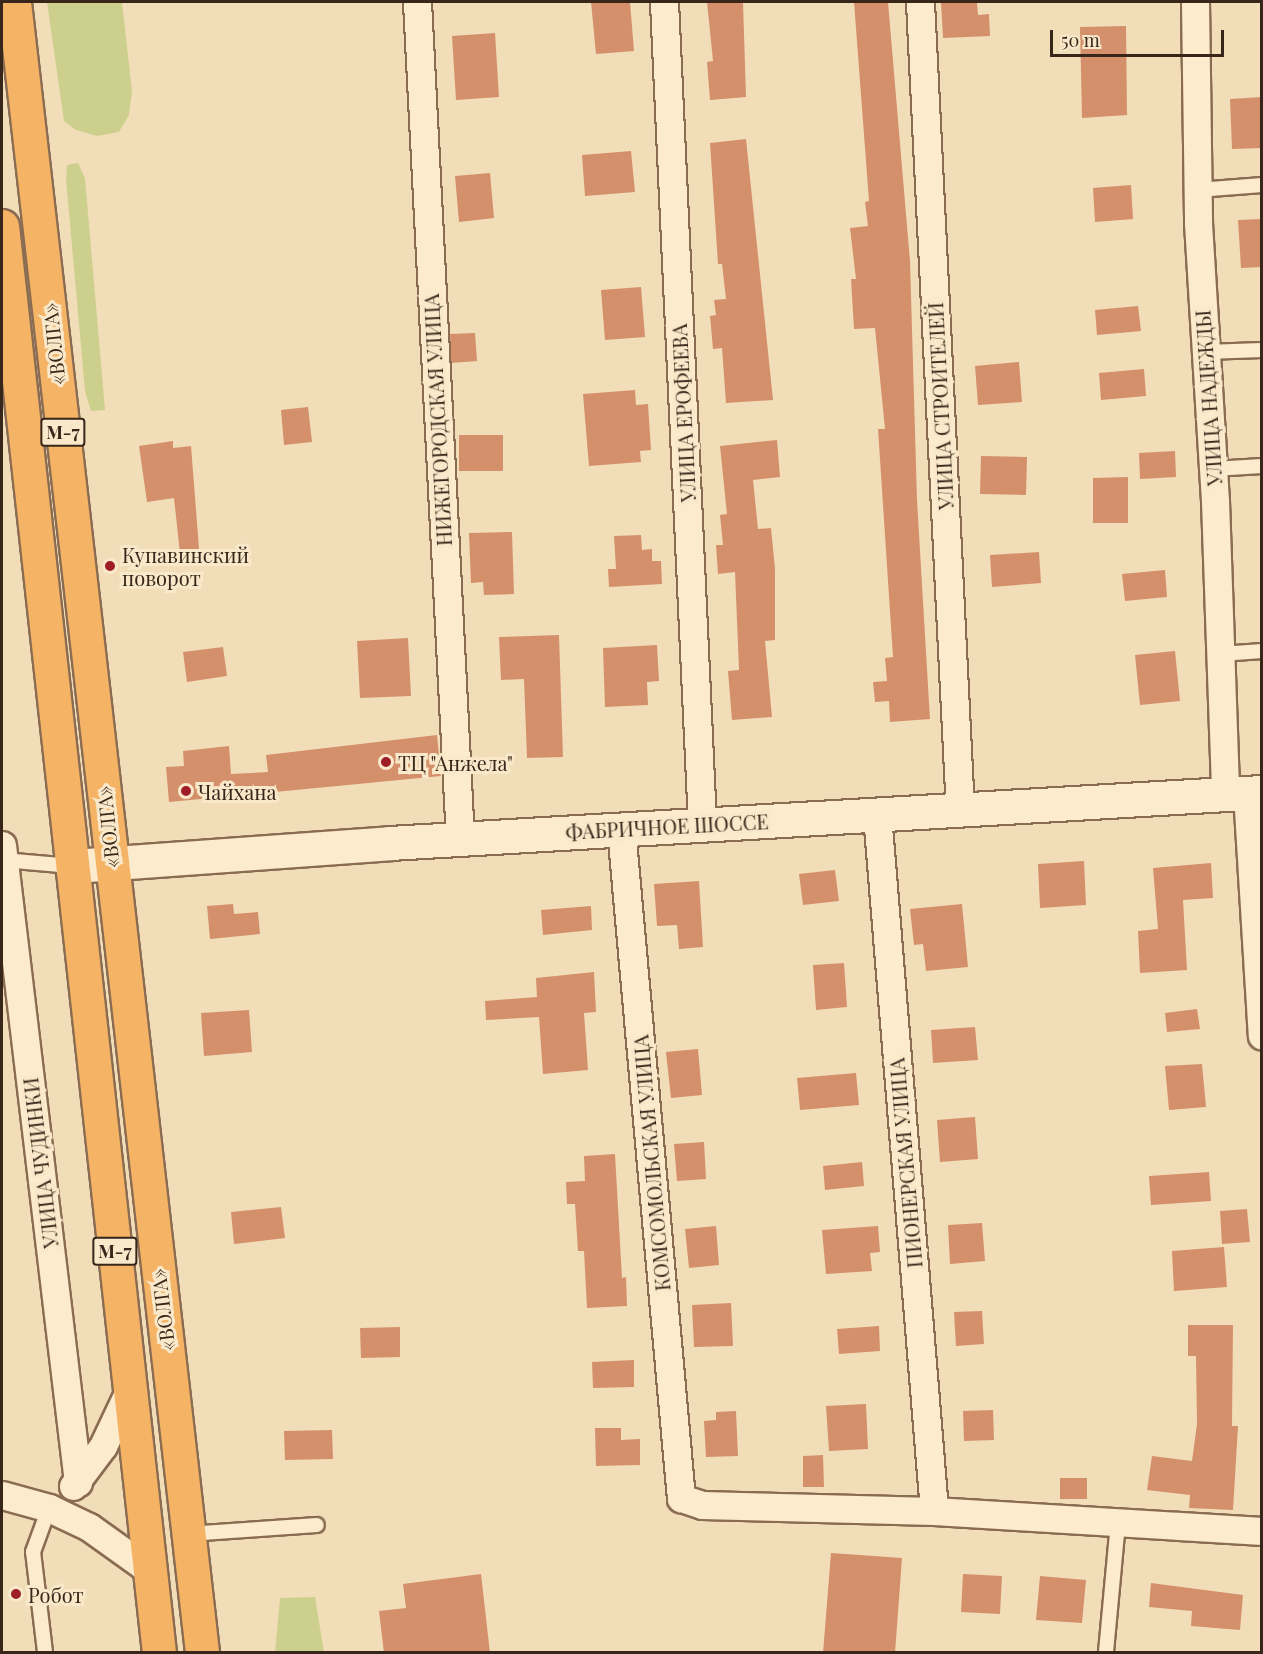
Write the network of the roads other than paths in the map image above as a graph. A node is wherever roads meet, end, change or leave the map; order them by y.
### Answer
1 (14, 2) edge
2 (417, 2) edge
3 (664, 2) edge
4 (920, 2) edge
5 (1195, 2) edge
6 (1262, 185) edge
7 (1198, 190) junction
8 (2, 225) edge
9 (1262, 350) edge
10 (1205, 352) junction
11 (1262, 466) edge
12 (1213, 469) junction
13 (1262, 651) edge
14 (1221, 654) junction
15 (1244, 793) edge
16 (960, 811) junction
17 (877, 814) junction
18 (702, 824) junction
19 (621, 829) junction
20 (460, 839) junction
21 (2, 852) edge
22 (111, 863) junction
23 (72, 866) junction
24 (1262, 1036) edge
25 (130, 1389) junction
26 (78, 1482) junction
27 (2, 1495) edge
28 (49, 1508) junction
29 (933, 1511) junction
30 (1118, 1522) junction
31 (317, 1526) dead end
32 (1262, 1531) edge
33 (188, 1534) junction
34 (149, 1570) junction
35 (45, 1653) edge
36 (159, 1653) edge
37 (202, 1653) edge
38 (1106, 1653) edge

1 - 22 highway, «ВОЛГА» / М-7
2 - 20 street, НИЖЕГОРОДСКАЯ УЛИЦА
3 - 18 street, УЛИЦА ЕРОФЕЕВА
4 - 16 street, УЛИЦА СТРОИТЕЛЕЙ
5 - 7 street, УЛИЦА НАДЕЖДЫ
6 - 7 lane
7 - 10 street, УЛИЦА НАДЕЖДЫ
8 - 23 highway, «ВОЛГА» / М-7
9 - 10 lane
10 - 12 street, УЛИЦА НАДЕЖДЫ
11 - 12 lane
12 - 14 street, УЛИЦА НАДЕЖДЫ
13 - 14 lane
14 - 15 street, УЛИЦА НАДЕЖДЫ
15 - 16 main road, ФАБРИЧНОЕ ШОССЕ
15 - 24 street, УЛИЦА НАДЕЖДЫ
16 - 17 main road, ФАБРИЧНОЕ ШОССЕ
17 - 18 main road, ФАБРИЧНОЕ ШОССЕ
17 - 29 street, ПИОНЕРСКАЯ УЛИЦА
18 - 19 main road, ФАБРИЧНОЕ ШОССЕ
19 - 20 main road, ФАБРИЧНОЕ ШОССЕ
19 - 29 street, КОМСОМОЛЬСКАЯ УЛИЦА
20 - 22 main road, ФАБРИЧНОЕ ШОССЕ
21 - 23 lane
21 - 26 street, УЛИЦА ЧУДИНКИ
22 - 23 main road, ФАБРИЧНОЕ ШОССЕ
22 - 33 highway, «ВОЛГА» / М-7
23 - 25 highway, «ВОЛГА» / М-7
25 - 26 street
25 - 34 highway, «ВОЛГА» / М-7
26 - 28 street
27 - 28 street
28 - 34 street
28 - 35 lane
29 - 30 street
30 - 32 street
30 - 38 lane
31 - 33 lane
33 - 37 highway, «ВОЛГА» / М-7
34 - 36 highway, «ВОЛГА» / М-7

